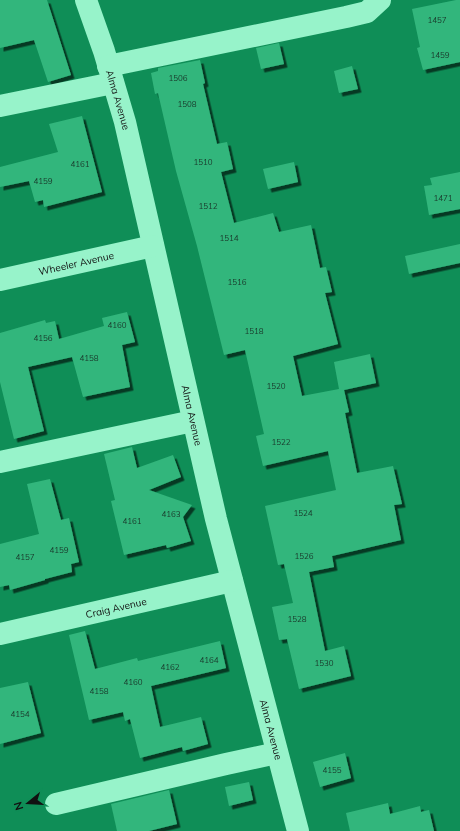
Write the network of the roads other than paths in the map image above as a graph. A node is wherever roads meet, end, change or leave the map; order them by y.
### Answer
1 (86, 0) edge
2 (380, 0) edge
3 (111, 75) junction
4 (0, 106) edge
5 (153, 246) junction
6 (0, 280) edge
7 (193, 420) junction
8 (0, 462) edge
9 (232, 581) junction
10 (0, 634) edge
11 (277, 754) junction
12 (56, 804) dead end
13 (298, 831) edge

1 - 3 street, Alma Avenue
2 - 3 street
3 - 4 street
3 - 5 street, Alma Avenue
5 - 6 street, Wheeler Avenue
5 - 7 street, Alma Avenue
7 - 8 street
7 - 9 street, Alma Avenue
9 - 10 street, Craig Avenue
9 - 11 street, Alma Avenue
11 - 12 street
11 - 13 street, Alma Avenue

